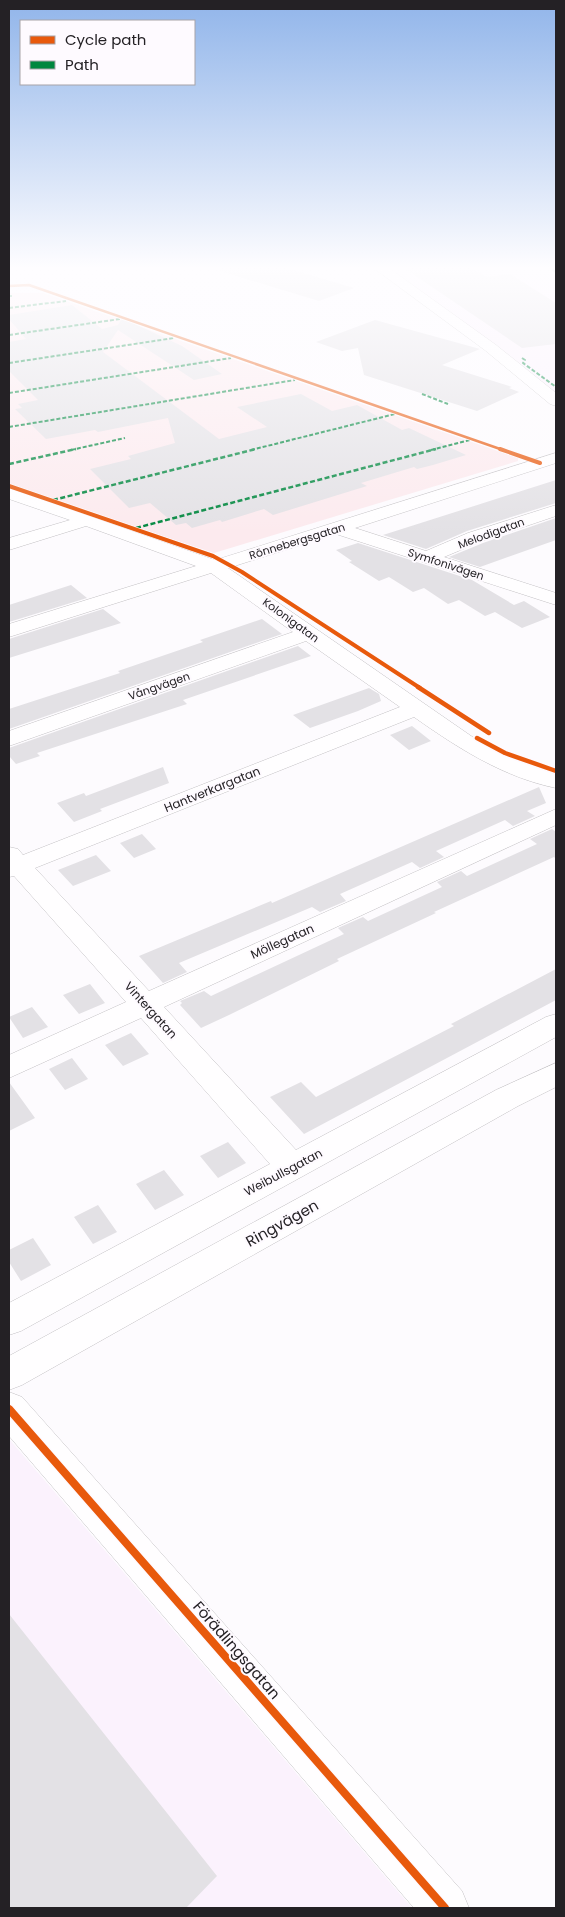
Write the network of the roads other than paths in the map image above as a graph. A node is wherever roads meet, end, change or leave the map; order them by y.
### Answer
1 (500, 355) edge
2 (556, 401) edge
3 (556, 458) edge
4 (9, 493) edge
5 (556, 510) edge
6 (85, 520) junction
7 (336, 528) junction
8 (9, 544) edge
9 (427, 557) junction
10 (213, 566) junction
11 (556, 600) edge
12 (9, 632) edge
13 (309, 634) junction
14 (415, 709) junction
15 (9, 739) edge
16 (556, 781) edge
17 (556, 816) edge
18 (12, 863) edge
19 (145, 1003) junction
20 (556, 1024) edge
21 (9, 1067) edge
22 (556, 1074) edge
23 (292, 1168) junction
24 (9, 1320) edge
25 (9, 1374) edge
26 (9, 1409) edge
27 (446, 1908) edge

1 - 2 street
3 - 7 street, Rönnebergsgatan
4 - 6 street, Kolonigatan
5 - 9 street, Melodigatan
6 - 8 street
6 - 10 street, Kolonigatan
7 - 9 street, Symfonivägen
7 - 10 street, Rönnebergsgatan
9 - 11 street, Symfonivägen
10 - 12 street, Rönnebergsgatan
10 - 13 street, Kolonigatan
13 - 14 street, Kolonigatan
13 - 15 street, Vångvägen
14 - 16 street, Kolonigatan
14 - 18 street, Hantverkargatan
17 - 19 street, Möllegatan
18 - 19 street, Vintergatan
19 - 21 street, Möllegatan
19 - 23 street, Vintergatan
20 - 23 street, Weibullsgatan
22 - 25 street, Ringvägen
23 - 24 street, Weibullsgatan
26 - 27 street, Förädlingsgatan

